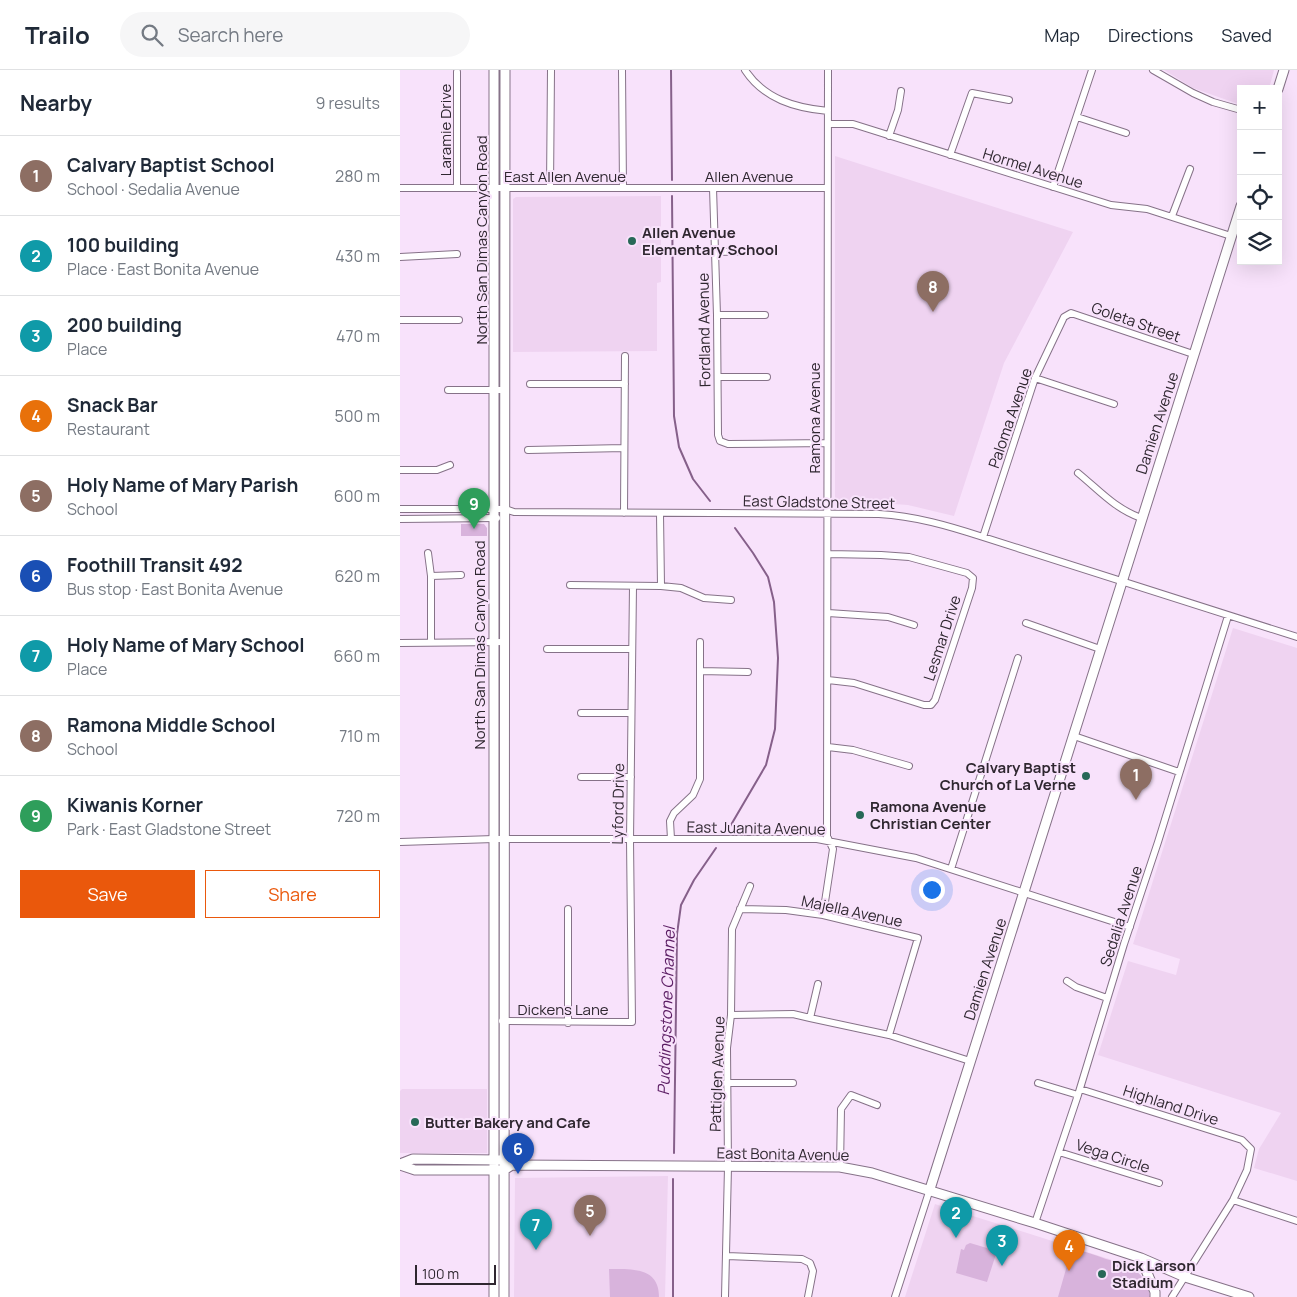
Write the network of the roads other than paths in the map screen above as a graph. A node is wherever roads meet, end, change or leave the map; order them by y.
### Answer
1 (494, 70) edge
2 (505, 70) edge
3 (551, 70) edge
4 (622, 70) edge
5 (745, 70) edge
6 (828, 70) edge
7 (1092, 70) edge
8 (1153, 70) edge
9 (1284, 70) edge
10 (458, 72) dead end
11 (1279, 85) edge
12 (901, 91) dead end
13 (1009, 100) dead end
14 (1237, 109) edge
15 (828, 111) junction
16 (1076, 117) junction
17 (828, 124) junction
18 (1126, 133) dead end
19 (889, 136) junction
20 (950, 155) junction
21 (1190, 169) dead end
22 (1053, 187) junction
23 (400, 188) edge
24 (457, 188) junction
25 (500, 188) junction
26 (550, 188) junction
27 (623, 188) junction
28 (670, 188) joint
29 (713, 188) junction
30 (827, 188) junction
31 (1172, 216) junction
32 (1237, 218) edge
33 (1231, 236) junction
34 (764, 251) dead end
35 (715, 252) junction
36 (457, 254) dead end
37 (400, 257) edge
38 (1071, 313) joint
39 (717, 315) junction
40 (765, 315) dead end
41 (400, 320) edge
42 (459, 320) dead end
43 (1193, 354) junction
44 (624, 356) dead end
45 (718, 377) junction
46 (766, 377) dead end
47 (1035, 378) junction
48 (530, 384) dead end
49 (624, 384) junction
50 (448, 390) dead end
51 (499, 390) junction
52 (1114, 404) dead end
53 (827, 443) junction
54 (624, 448) junction
55 (528, 450) dead end
56 (450, 465) dead end
57 (400, 470) edge
58 (1078, 473) dead end
59 (400, 509) edge
60 (494, 513) junction
61 (505, 513) junction
62 (624, 514) junction
63 (660, 514) junction
64 (827, 514) junction
65 (400, 518) edge
66 (1141, 518) junction
67 (983, 537) junction
68 (428, 552) dead end
69 (828, 554) junction
70 (461, 575) dead end
71 (431, 576) junction
72 (1122, 581) junction
73 (570, 585) dead end
74 (633, 586) junction
75 (662, 586) junction
76 (731, 600) dead end
77 (828, 613) junction
78 (1228, 616) junction
79 (1026, 623) dead end
80 (914, 625) dead end
81 (1297, 637) edge
82 (431, 642) junction
83 (493, 642) junction
84 (505, 642) junction
85 (700, 642) dead end
86 (400, 643) edge
87 (547, 649) dead end
88 (631, 649) junction
89 (1100, 649) junction
90 (1018, 658) dead end
91 (700, 671) junction
92 (748, 672) dead end
93 (828, 680) junction
94 (581, 713) dead end
95 (631, 713) junction
96 (1074, 736) junction
97 (828, 747) junction
98 (909, 766) dead end
99 (1179, 772) junction
100 (581, 777) dead end
101 (631, 777) junction
102 (494, 839) junction
103 (505, 839) junction
104 (671, 839) junction
105 (630, 840) junction
106 (400, 842) edge
107 (830, 842) junction
108 (951, 868) junction
109 (750, 886) dead end
110 (1023, 894) junction
111 (568, 909) dead end
112 (740, 909) junction
113 (823, 915) junction
114 (1130, 927) junction
115 (1067, 981) dead end
116 (818, 984) dead end
117 (1107, 998) junction
118 (731, 1015) junction
119 (810, 1018) junction
120 (493, 1021) junction
121 (504, 1022) junction
122 (632, 1022) joint
123 (568, 1023) junction
124 (889, 1035) junction
125 (970, 1062) junction
126 (1038, 1082) dead end
127 (726, 1083) junction
128 (793, 1083) dead end
129 (1079, 1092) junction
130 (877, 1105) dead end
131 (1059, 1152) junction
132 (504, 1159) junction
133 (494, 1160) junction
134 (400, 1164) edge
135 (728, 1167) junction
136 (840, 1167) junction
137 (508, 1168) junction
138 (494, 1170) junction
139 (1159, 1183) dead end
140 (930, 1189) junction
141 (1234, 1200) junction
142 (1297, 1221) edge
143 (1035, 1223) junction
144 (727, 1256) junction
145 (1141, 1258) junction
146 (1185, 1277) junction
147 (494, 1297) edge
148 (504, 1297) edge
149 (725, 1297) edge
150 (808, 1297) edge
151 (895, 1297) edge
152 (1155, 1297) edge
153 (1172, 1297) edge
154 (1249, 1297) edge

1 - 25 main road, North San Dimas Canyon Road
2 - 25 main road, North San Dimas Canyon Road
3 - 26 street
4 - 27 street
5 - 15 street
6 - 15 street, Ramona Avenue
7 - 16 street
8 - 14 street
9 - 11 main road
10 - 24 street, Laramie Drive
12 - 19 street
13 - 20 street
15 - 17 street, Ramona Avenue
16 - 18 street
16 - 22 street
17 - 19 street, Hormel Avenue
17 - 30 street, Ramona Avenue
19 - 20 street, Hormel Avenue
20 - 22 street, Hormel Avenue
21 - 31 street
22 - 31 street, Hormel Avenue
23 - 24 street, East Allen Avenue
24 - 25 street, East Allen Avenue
25 - 26 street, East Allen Avenue
25 - 51 main road, North San Dimas Canyon Road
26 - 27 street, East Allen Avenue
27 - 28 street, East Allen Avenue
28 - 29 street, Allen Avenue
29 - 30 street, Allen Avenue
29 - 35 street, Fordland Avenue
30 - 53 street, Ramona Avenue
31 - 33 street, Hormel Avenue
32 - 33 main road, Damien Avenue
33 - 43 main road, Damien Avenue
34 - 35 street
35 - 39 street, Fordland Avenue
36 - 37 street
38 - 43 street, Goleta Street
38 - 47 street, Paloma Avenue
39 - 40 street
39 - 45 street, Fordland Avenue
41 - 42 street
43 - 66 main road, Damien Avenue
44 - 49 street
45 - 46 street
45 - 53 street, Fordland Avenue
47 - 52 street
47 - 67 street, Paloma Avenue
48 - 49 street
49 - 54 street
50 - 51 street
51 - 60 main road, North San Dimas Canyon Road
51 - 61 main road, North San Dimas Canyon Road
53 - 64 street, Ramona Avenue
54 - 55 street
54 - 62 street
56 - 57 street
58 - 66 street
59 - 60 street, East Gladstone Street
60 - 61 street, East Gladstone Street
60 - 65 street, East Gladstone Street
60 - 83 main road, North San Dimas Canyon Road
61 - 62 street, East Gladstone Street
61 - 84 main road, North San Dimas Canyon Road
62 - 63 street, East Gladstone Street
63 - 64 street, East Gladstone Street
63 - 75 street
64 - 67 street, East Gladstone Street
64 - 69 street, Ramona Avenue
66 - 72 main road, Damien Avenue
67 - 72 street, East Gladstone Street
68 - 71 street
69 - 77 street, Ramona Avenue
69 - 93 street, Lesmar Drive
70 - 71 street
71 - 82 street
72 - 78 street, East Gladstone Street
72 - 89 main road, Damien Avenue
73 - 74 street
74 - 75 street
74 - 88 street, Lyford Drive
75 - 76 street
77 - 80 street
77 - 93 street, Ramona Avenue
78 - 81 street, East Gladstone Street
78 - 99 street, Sedalia Avenue
79 - 89 street
82 - 83 street
82 - 86 street
83 - 84 street
83 - 102 main road, North San Dimas Canyon Road
84 - 103 main road, North San Dimas Canyon Road
85 - 91 street
87 - 88 street
88 - 95 street, Lyford Drive
89 - 96 main road, Damien Avenue
90 - 108 street
91 - 92 street
91 - 104 street
93 - 97 street, Ramona Avenue
94 - 95 street
95 - 101 street, Lyford Drive
96 - 99 street
96 - 110 main road, Damien Avenue
97 - 98 street
97 - 107 street, Ramona Avenue
99 - 114 street, Sedalia Avenue
100 - 101 street
101 - 105 street, Lyford Drive
102 - 103 street, East Juanita Avenue
102 - 106 street, East Juanita Avenue
102 - 120 main road, North San Dimas Canyon Road
103 - 105 street, East Juanita Avenue
103 - 121 main road, North San Dimas Canyon Road
104 - 105 street, East Juanita Avenue
104 - 107 street, East Juanita Avenue
105 - 122 street, Lyford Drive
107 - 108 street, East Juanita Avenue
107 - 113 street, Ramona Avenue
108 - 110 street, East Juanita Avenue
109 - 112 street, Pattiglen Avenue
110 - 114 street, East Juanita Avenue
110 - 125 main road, Damien Avenue
111 - 123 street
112 - 113 street, Majella Avenue
112 - 118 street, Pattiglen Avenue
113 - 124 street, Majella Avenue
114 - 117 street, Sedalia Avenue
115 - 117 street
116 - 119 street
117 - 129 street, Sedalia Avenue
118 - 119 street
118 - 127 street, Pattiglen Avenue
119 - 124 street
120 - 121 street, Dickens Lane
120 - 133 main road, North San Dimas Canyon Road
121 - 123 street, Dickens Lane
121 - 132 main road, North San Dimas Canyon Road
122 - 123 street, Dickens Lane
124 - 125 street
125 - 140 main road, Damien Avenue
126 - 129 street, Highland Drive
127 - 128 street
127 - 135 street, Pattiglen Avenue
129 - 131 street, Sedalia Avenue
129 - 141 street, Highland Drive
130 - 136 street
131 - 139 street, Vega Circle
131 - 143 street, Sedalia Avenue
132 - 133 main road, East Bonita Avenue
132 - 137 main road
133 - 134 main road, East Bonita Avenue
133 - 138 main road, North San Dimas Canyon Road
134 - 138 main road, East Bonita Avenue
135 - 136 main road, East Bonita Avenue
135 - 137 main road, East Bonita Avenue
135 - 144 street, Pattiglen Avenue
136 - 140 main road, East Bonita Avenue
137 - 138 main road, East Bonita Avenue
137 - 148 main road
138 - 147 main road, North San Dimas Canyon Road
140 - 143 main road, East Bonita Avenue
140 - 151 street, Damien Avenue
141 - 142 street
141 - 146 street
143 - 145 main road, East Bonita Avenue
144 - 149 street, Pattiglen Avenue
144 - 150 street
145 - 146 main road, East Bonita Avenue
145 - 152 main road
146 - 153 street
146 - 154 main road, East Bonita Avenue

